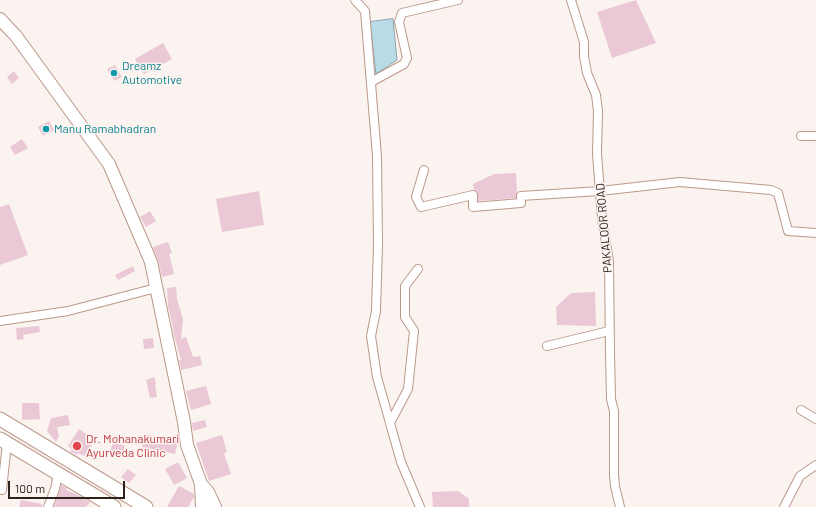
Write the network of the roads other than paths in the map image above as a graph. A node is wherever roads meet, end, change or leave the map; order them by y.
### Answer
1 (355, 0) edge
2 (363, 0) edge
3 (458, 0) edge
4 (571, 0) edge
5 (365, 10) junction
6 (0, 19) edge
7 (371, 82) junction
8 (801, 136) dead end
9 (816, 136) edge
10 (424, 170) dead end
11 (600, 191) junction
12 (816, 233) edge
13 (418, 269) dead end
14 (156, 288) junction
15 (0, 321) edge
16 (609, 331) junction
17 (547, 346) dead end
18 (801, 410) dead end
19 (0, 419) edge
20 (816, 419) edge
21 (390, 423) junction
22 (4, 441) edge
23 (816, 465) edge
24 (58, 473) junction
25 (201, 484) junction
26 (2, 490) dead end
27 (201, 506) edge
28 (48, 507) edge
29 (114, 507) edge
30 (146, 507) edge
31 (215, 507) edge
32 (420, 507) edge
33 (620, 507) edge
34 (784, 507) edge

1 - 5 street
2 - 5 street
3 - 7 street
4 - 11 street, PAKALOOR ROAD
5 - 7 street
6 - 14 main road
7 - 21 street
8 - 9 street
10 - 11 street
11 - 12 street
11 - 16 street, PAKALOOR ROAD
13 - 21 street
14 - 15 street
14 - 25 main road
16 - 17 street
16 - 33 street, PAKALOOR ROAD
18 - 20 street
19 - 30 main road
21 - 32 street
22 - 24 main road
22 - 26 street
23 - 34 street
24 - 28 street
24 - 29 main road
25 - 27 main road
25 - 31 main road

